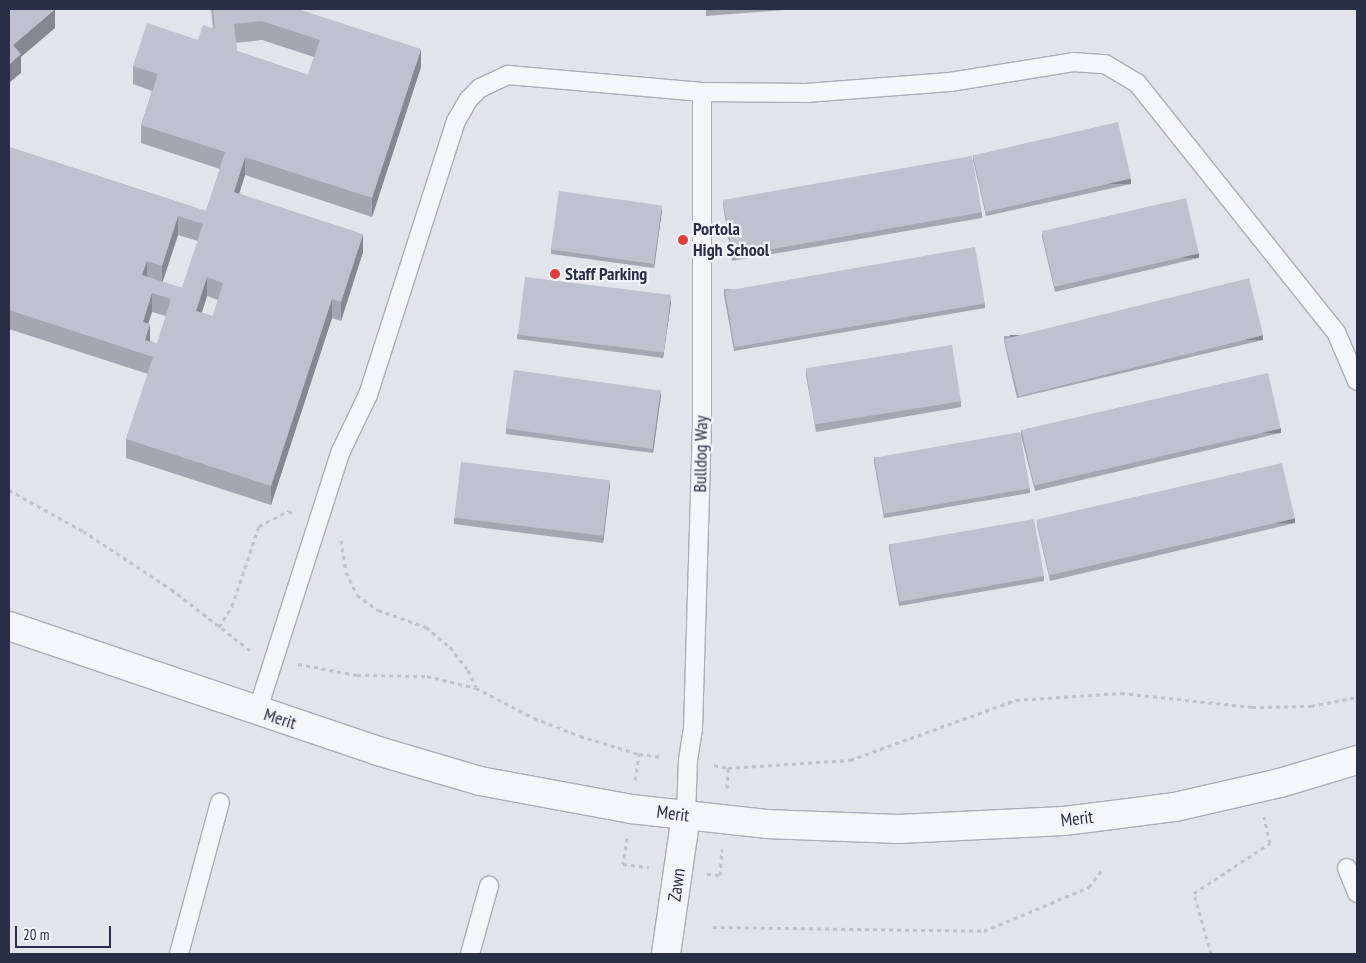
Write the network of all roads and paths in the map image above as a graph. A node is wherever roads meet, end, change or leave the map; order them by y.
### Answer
1 (702, 92) junction
2 (1357, 381) edge
3 (9, 490) edge
4 (319, 520) junction
5 (9, 626) edge
6 (219, 627) junction
7 (275, 658) junction
8 (476, 688) junction
9 (1357, 697) edge
10 (257, 712) junction
11 (688, 760) junction
12 (1357, 760) edge
13 (1258, 788) junction
14 (220, 802) dead end
15 (686, 816) junction
16 (1347, 868) dead end
17 (1102, 870) dead end
18 (489, 886) dead end
19 (1357, 893) edge
20 (713, 926) dead end
21 (179, 954) edge
22 (470, 954) edge
23 (666, 954) edge
24 (1211, 954) edge

1 - 2 lane
1 - 4 lane
1 - 11 lane, Bulldog Way
3 - 6 path
4 - 6 path
4 - 7 lane
4 - 8 path
5 - 10 street, Merit
6 - 7 path
7 - 8 path
7 - 10 lane
8 - 11 path
9 - 11 path
10 - 15 street, Merit
11 - 15 lane, Bulldog Way
12 - 13 street, Merit
13 - 15 street, Merit
13 - 24 path
14 - 21 lane
15 - 23 street, Zawn
16 - 19 lane
17 - 20 path
18 - 22 lane

